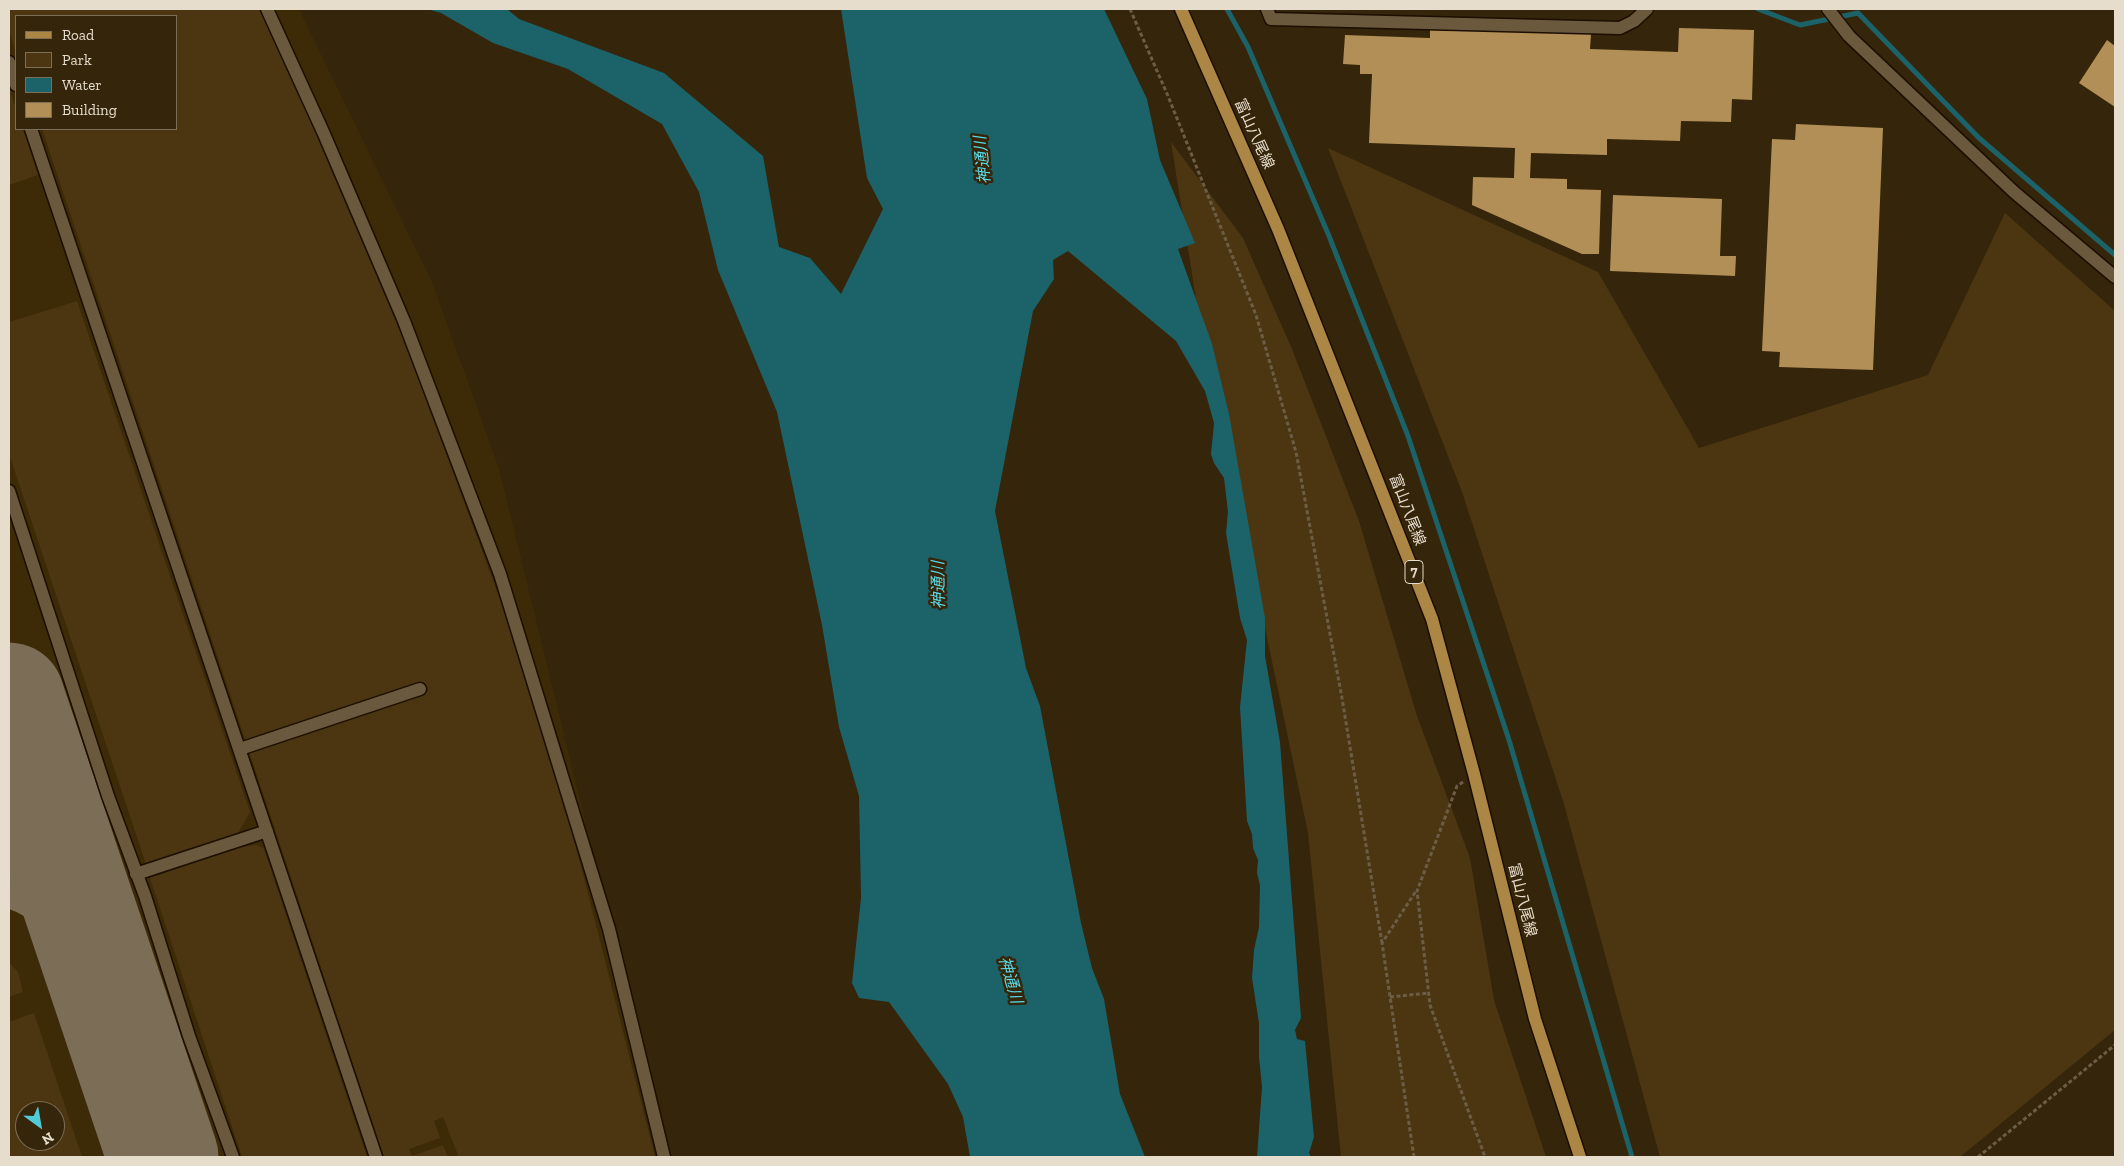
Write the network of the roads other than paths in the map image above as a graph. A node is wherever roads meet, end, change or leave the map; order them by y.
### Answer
1 (267, 9) edge
2 (1181, 9) edge
3 (1647, 9) edge
4 (1828, 9) edge
5 (1269, 14) edge
6 (9, 62) edge
7 (15, 82) edge
8 (31, 130) edge
9 (2115, 277) edge
10 (9, 491) edge
11 (420, 689) dead end
12 (240, 749) junction
13 (267, 831) junction
14 (136, 874) junction
15 (233, 1157) edge
16 (376, 1157) edge
17 (664, 1157) edge
18 (1580, 1157) edge

1 - 17 street
2 - 18 main road, 富山八尾線 / 7
3 - 5 street
4 - 9 street
6 - 7 street
8 - 12 street
10 - 14 street
11 - 12 street
12 - 13 street
13 - 14 street
13 - 16 street
14 - 15 street

